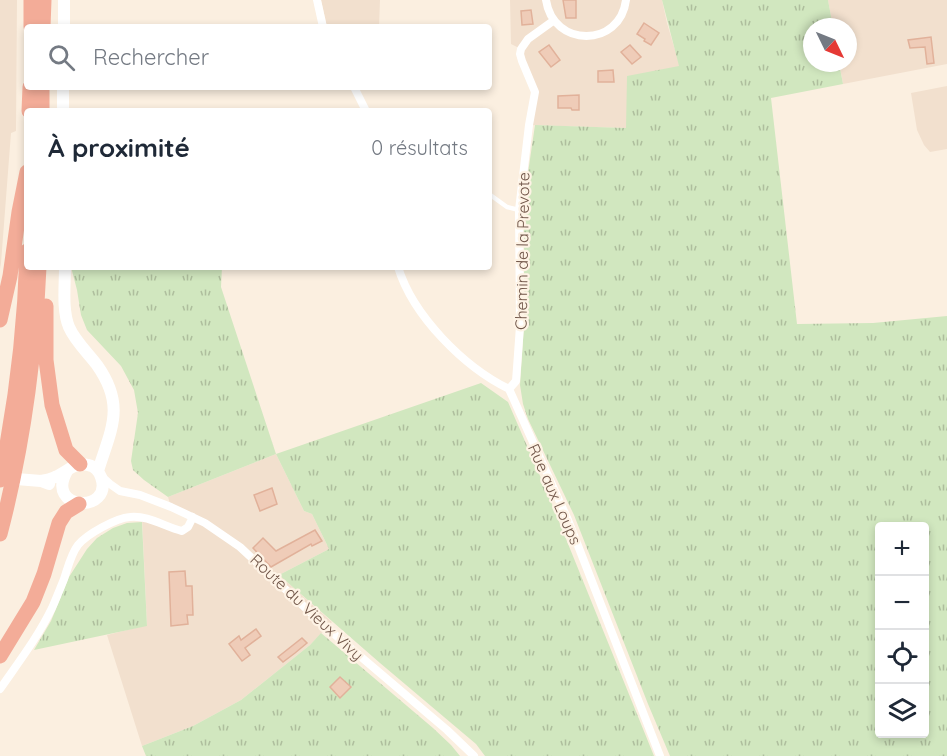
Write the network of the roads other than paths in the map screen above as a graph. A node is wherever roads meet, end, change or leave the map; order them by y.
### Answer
1 (31, 0) edge
2 (44, 0) edge
3 (64, 0) edge
4 (317, 0) edge
5 (546, 0) edge
6 (626, 0) edge
7 (553, 21) junction
8 (31, 24) edge
9 (43, 24) edge
10 (64, 24) edge
11 (322, 24) edge
12 (30, 90) edge
13 (42, 90) edge
14 (63, 90) edge
15 (356, 90) edge
16 (29, 108) edge
17 (42, 108) edge
18 (63, 108) edge
19 (364, 108) edge
20 (24, 187) edge
21 (492, 196) edge
22 (519, 210) junction
23 (26, 270) edge
24 (41, 270) edge
25 (41, 270) edge
26 (64, 270) edge
27 (400, 270) edge
28 (0, 320) edge
29 (509, 389) junction
30 (87, 469) junction
31 (0, 478) edge
32 (36, 480) junction
33 (63, 491) junction
34 (120, 491) junction
35 (97, 498) junction
36 (79, 504) junction
37 (193, 517) junction
38 (0, 534) edge
39 (0, 656) edge
40 (0, 689) edge
41 (474, 756) edge
42 (660, 756) edge

1 - 8 highway
2 - 9 highway
3 - 10 street
4 - 11 street
5 - 7 street
6 - 7 street
7 - 22 street, Chemin de la Prevote
12 - 16 highway
13 - 17 highway
14 - 18 street
15 - 19 street
20 - 28 highway
21 - 22 lane
22 - 29 street, Chemin de la Prevote
23 - 31 highway
24 - 30 highway
25 - 38 highway
26 - 30 street
27 - 29 street
29 - 42 street, Rue aux Loups
30 - 32 street
30 - 33 street
30 - 34 street, Route du Vieux Vivy
30 - 35 street
31 - 32 street
32 - 33 street
33 - 36 street
34 - 35 street
34 - 37 street, Route du Vieux Vivy
35 - 36 street
36 - 39 highway
37 - 40 street
37 - 41 street, Route du Vieux Vivy

